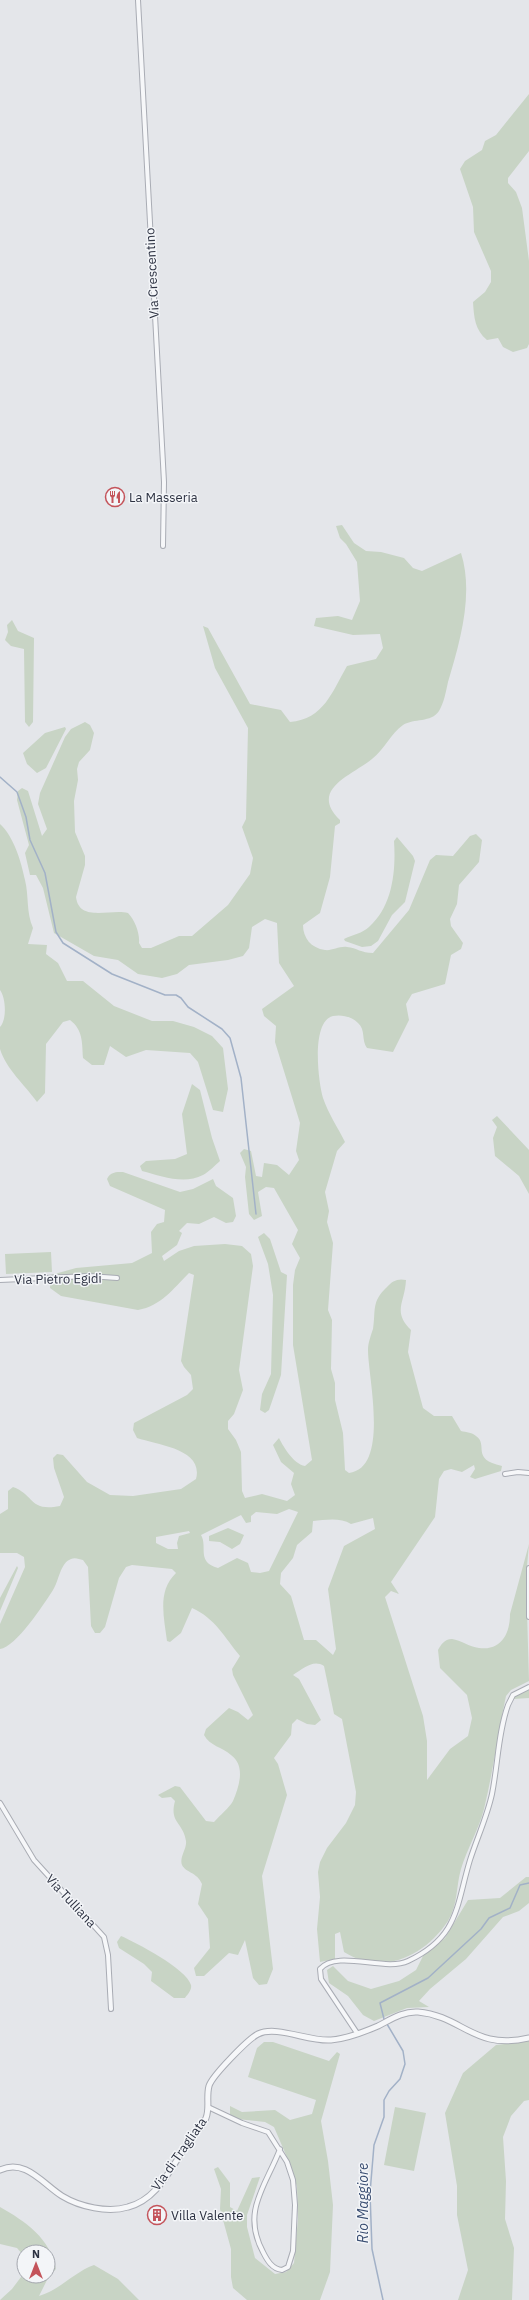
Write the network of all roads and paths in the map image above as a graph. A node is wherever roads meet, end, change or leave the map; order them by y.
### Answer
1 (138, 0) edge
2 (163, 546) dead end
3 (117, 1278) dead end
4 (0, 1280) edge
5 (529, 1473) edge
6 (505, 1474) dead end
7 (529, 1568) edge
8 (529, 1618) edge
9 (529, 1687) edge
10 (0, 1803) edge
11 (111, 2009) dead end
12 (357, 2033) junction
13 (529, 2038) edge
14 (208, 2107) junction
15 (280, 2148) junction
16 (0, 2170) edge

1 - 2 street, Via Crescentino
3 - 4 street, Via Pietro Egidi
5 - 6 street
7 - 8 street
9 - 12 street
10 - 11 street, Via Tulliana
12 - 13 street, Via di Tragliata
12 - 14 street, Via di Tragliata
14 - 15 street
14 - 16 street, Via di Tragliata
15 - 15 street

